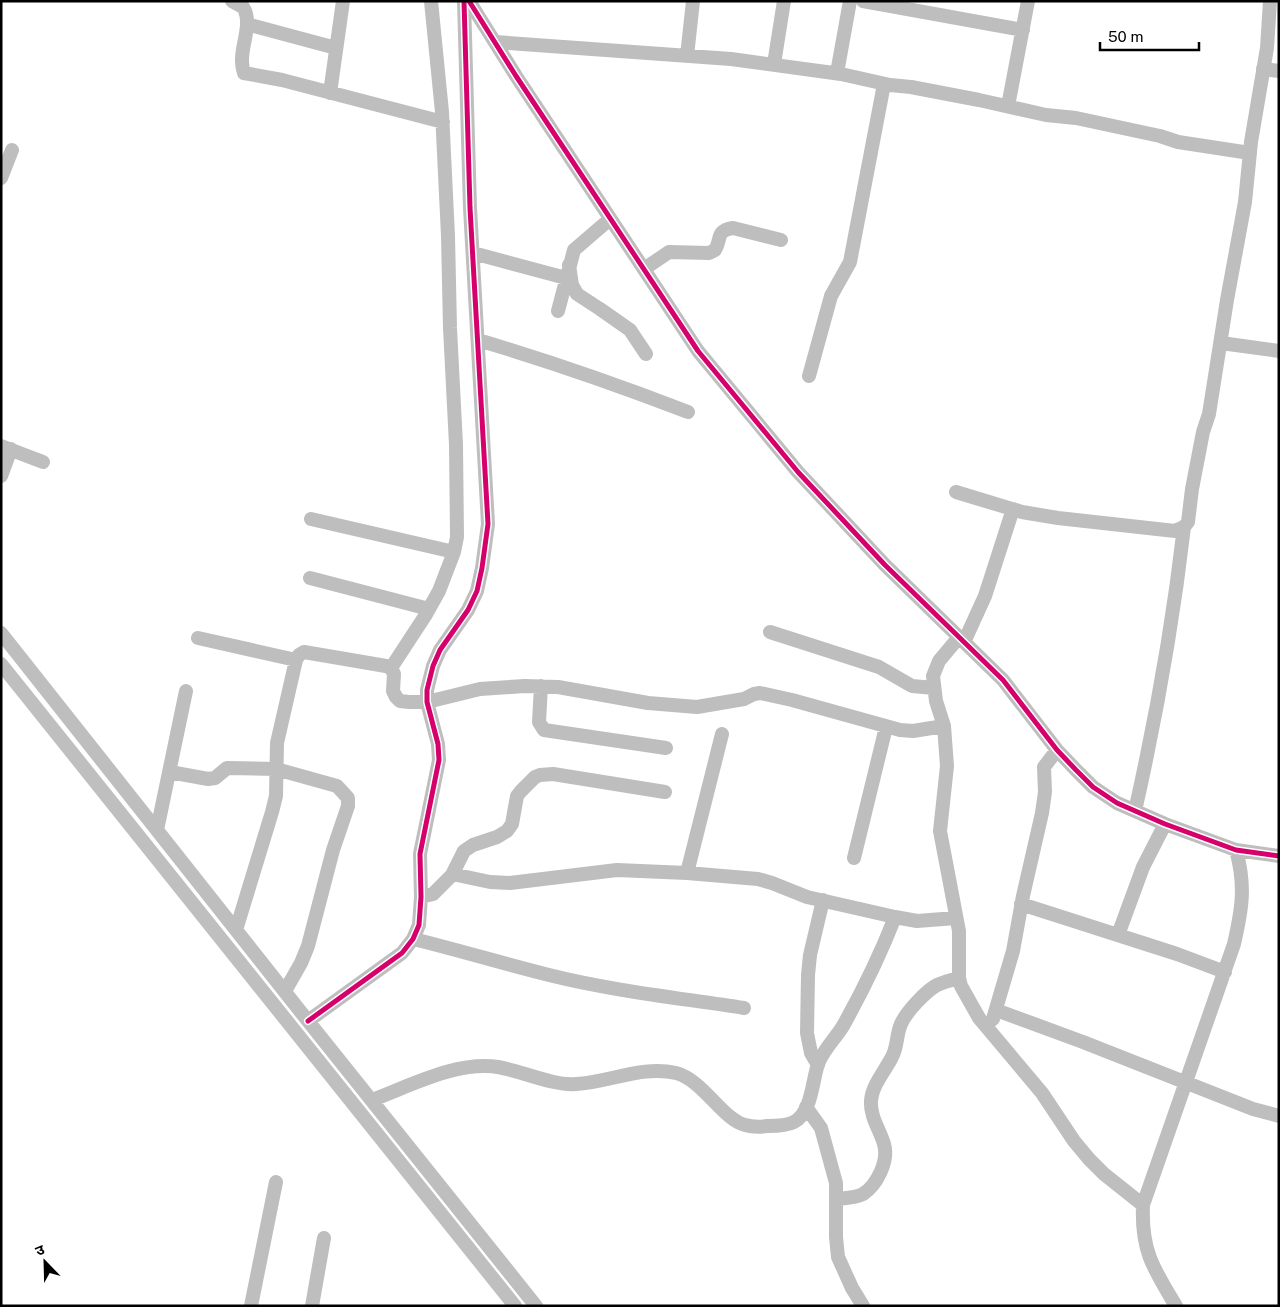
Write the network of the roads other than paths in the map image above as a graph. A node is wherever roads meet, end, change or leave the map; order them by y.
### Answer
1 (232, 1) edge
2 (343, 1) edge
3 (431, 1) edge
4 (464, 1) edge
5 (469, 1) edge
6 (692, 1) edge
7 (784, 1) edge
8 (850, 1) edge
9 (863, 1) edge
10 (1028, 1) edge
11 (1270, 1) edge
12 (246, 24) junction
13 (1022, 30) junction
14 (495, 42) junction
15 (336, 48) junction
16 (687, 56) junction
17 (774, 64) junction
18 (1263, 69) junction
19 (1279, 71) edge
20 (837, 73) junction
21 (884, 84) junction
22 (330, 92) junction
23 (1008, 106) junction
24 (443, 122) junction
25 (12, 150) dead end
26 (1250, 153) junction
27 (1, 178) edge
28 (610, 219) junction
29 (781, 240) dead end
30 (473, 253) junction
31 (644, 269) junction
32 (568, 271) junction
33 (558, 311) dead end
34 (478, 340) junction
35 (1221, 343) junction
36 (1279, 351) edge
37 (646, 354) dead end
38 (809, 376) dead end
39 (688, 412) dead end
40 (6, 448) edge
41 (43, 462) dead end
42 (1, 476) edge
43 (956, 492) dead end
44 (1013, 509) junction
45 (311, 519) dead end
46 (1184, 527) junction
47 (454, 552) junction
48 (310, 578) dead end
49 (429, 609) junction
50 (770, 632) dead end
51 (1, 633) edge
52 (198, 638) dead end
53 (961, 640) junction
54 (296, 660) junction
55 (391, 668) junction
56 (542, 686) junction
57 (934, 688) junction
58 (186, 691) dead end
59 (419, 702) junction
60 (944, 726) junction
61 (886, 727) junction
62 (722, 734) dead end
63 (666, 748) dead end
64 (1057, 750) junction
65 (276, 769) junction
66 (170, 772) junction
67 (665, 792) dead end
68 (1135, 811) junction
69 (1165, 824) junction
70 (157, 830) junction
71 (1236, 850) junction
72 (1279, 856) edge
73 (854, 858) dead end
74 (687, 873) junction
75 (452, 875) junction
76 (420, 897) junction
77 (823, 900) junction
78 (1022, 904) junction
79 (895, 917) junction
80 (956, 918) junction
81 (236, 930) junction
82 (1118, 935) junction
83 (413, 939) junction
84 (1225, 972) junction
85 (959, 978) junction
86 (285, 991) junction
87 (744, 1008) dead end
88 (996, 1010) junction
89 (308, 1021) junction
90 (988, 1028) junction
91 (818, 1065) junction
92 (1186, 1083) junction
93 (372, 1100) junction
94 (806, 1106) junction
95 (1279, 1116) edge
96 (276, 1182) dead end
97 (836, 1199) junction
98 (1143, 1205) junction
99 (324, 1238) dead end
100 (251, 1306) edge
101 (312, 1306) edge
102 (536, 1306) edge
103 (863, 1306) edge
104 (1176, 1306) edge

1 - 12 street
2 - 15 street
3 - 24 street
4 - 30 street
5 - 14 street
6 - 16 street
7 - 17 street
8 - 20 street
9 - 13 street
10 - 13 street
11 - 18 street
12 - 15 street
12 - 22 street
13 - 23 street
14 - 16 street
14 - 28 street
15 - 22 street
16 - 17 street
17 - 20 street
18 - 19 street
18 - 26 street
20 - 21 street
21 - 23 street
21 - 38 street
22 - 24 street
23 - 26 street
24 - 47 street
25 - 27 street
26 - 35 street
28 - 31 street
28 - 32 street
29 - 31 street
30 - 32 street
30 - 34 street
31 - 53 street
32 - 33 street
32 - 37 street
34 - 39 street
34 - 59 street
35 - 36 street
35 - 46 street
40 - 41 street
40 - 42 street
43 - 44 street
44 - 46 street
44 - 53 street
45 - 47 street
46 - 68 street
47 - 49 street
48 - 49 street
49 - 55 street
50 - 57 street
51 - 70 street
52 - 54 street
53 - 57 street
53 - 64 street
54 - 55 street
54 - 65 street
55 - 59 street
56 - 59 street
56 - 61 street
56 - 63 street
57 - 60 street
58 - 66 street
59 - 76 street
60 - 61 street
60 - 80 street
61 - 73 street
62 - 74 street
64 - 68 street
64 - 78 street
65 - 66 street
65 - 81 street
65 - 86 street
66 - 70 street
67 - 75 street
68 - 69 street
69 - 71 street
69 - 82 street
70 - 81 street
71 - 72 street
71 - 84 street
74 - 75 street
74 - 77 street
75 - 76 street
76 - 83 street
77 - 79 street
77 - 91 street
78 - 82 street
78 - 88 street
79 - 80 street
79 - 91 street
80 - 85 street
81 - 86 street
82 - 84 street
83 - 87 street
83 - 89 street
84 - 92 street
85 - 90 street
85 - 97 street
86 - 89 street
88 - 90 street
88 - 92 street
89 - 93 street
90 - 98 street
91 - 94 street
92 - 95 street
92 - 98 street
93 - 94 street
93 - 102 street
94 - 97 street
96 - 100 street
97 - 103 street
98 - 104 street
99 - 101 street

